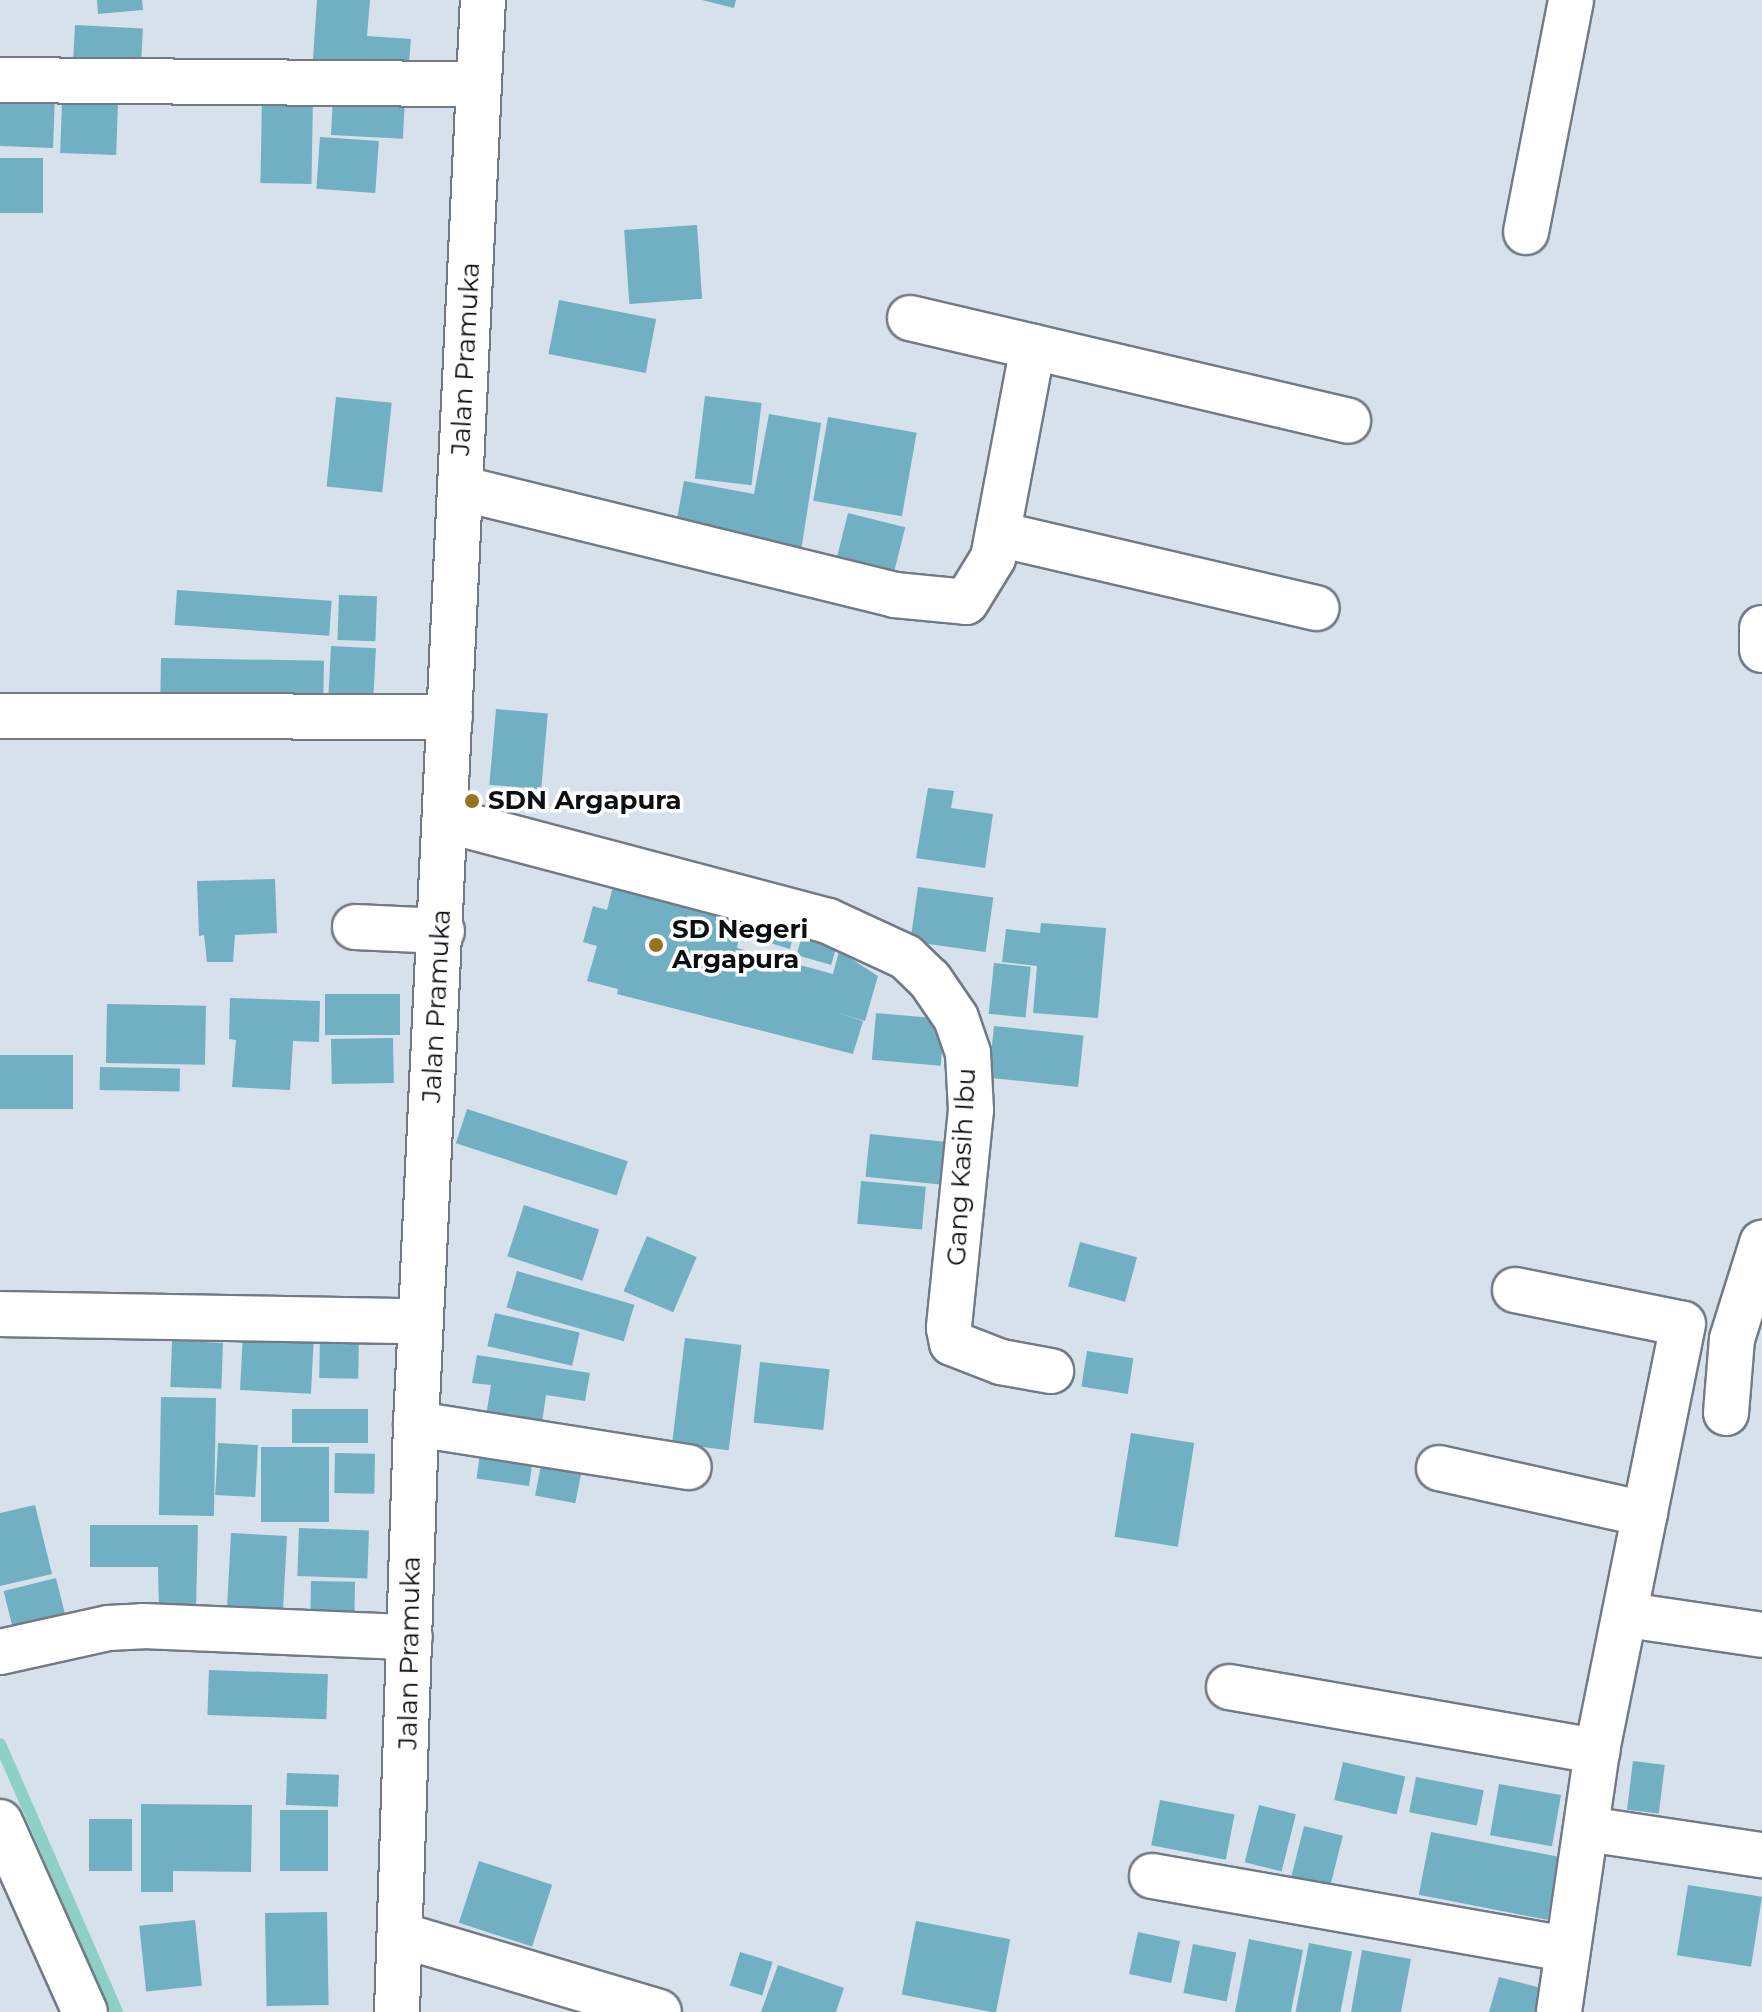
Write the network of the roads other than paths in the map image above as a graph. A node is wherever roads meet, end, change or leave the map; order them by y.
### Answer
1 (483, 0) edge
2 (1571, 0) edge
3 (0, 80) edge
4 (479, 84) junction
5 (1526, 232) dead end
6 (910, 318) dead end
7 (1033, 347) junction
8 (1348, 421) dead end
9 (460, 488) junction
10 (998, 534) junction
11 (1317, 608) dead end
12 (1762, 628) edge
13 (1762, 650) edge
14 (0, 716) edge
15 (450, 717) junction
16 (446, 820) junction
17 (355, 927) dead end
18 (442, 931) junction
19 (1762, 1243) edge
20 (1515, 1290) dead end
21 (0, 1314) edge
22 (421, 1321) junction
23 (1683, 1324) junction
24 (1732, 1339) junction
25 (1051, 1371) dead end
26 (1667, 1408) junction
27 (1744, 1416) edge
28 (416, 1424) junction
29 (689, 1467) dead end
30 (1439, 1468) dead end
31 (1645, 1514) junction
32 (1627, 1615) junction
33 (1762, 1635) edge
34 (410, 1637) junction
35 (0, 1652) edge
36 (1229, 1687) dead end
37 (1597, 1751) junction
38 (0, 1822) edge
39 (1587, 1829) junction
40 (1762, 1855) edge
41 (11, 1872) edge
42 (1152, 1876) dead end
43 (401, 1935) junction
44 (1566, 1949) junction
45 (85, 2012) edge
46 (397, 2012) edge
47 (659, 2012) edge
48 (1559, 2012) edge

1 - 4 street, Jalan Pramuka
2 - 5 street
3 - 4 street
4 - 9 street, Jalan Pramuka
6 - 7 street
7 - 8 street
7 - 10 street
9 - 10 street
9 - 15 street, Jalan Pramuka
10 - 11 street
12 - 13 street
14 - 15 street
15 - 16 street, Jalan Pramuka
16 - 18 street, Jalan Pramuka
16 - 25 street, Gang Kasih Ibu
17 - 18 street
18 - 22 street, Jalan Pramuka
19 - 24 street
20 - 23 street
21 - 22 street
22 - 28 street, Jalan Pramuka
23 - 24 street
23 - 26 street
24 - 27 street
26 - 27 street
26 - 31 street
28 - 29 street
28 - 34 street, Jalan Pramuka
30 - 31 street
31 - 32 street
32 - 33 street
32 - 37 street
34 - 35 street
34 - 43 street, Jalan Pramuka
36 - 37 street
37 - 39 street
38 - 41 street
39 - 40 street
39 - 44 street
41 - 45 street
42 - 44 street
43 - 46 street, Jalan Pramuka
43 - 47 street
44 - 48 street

